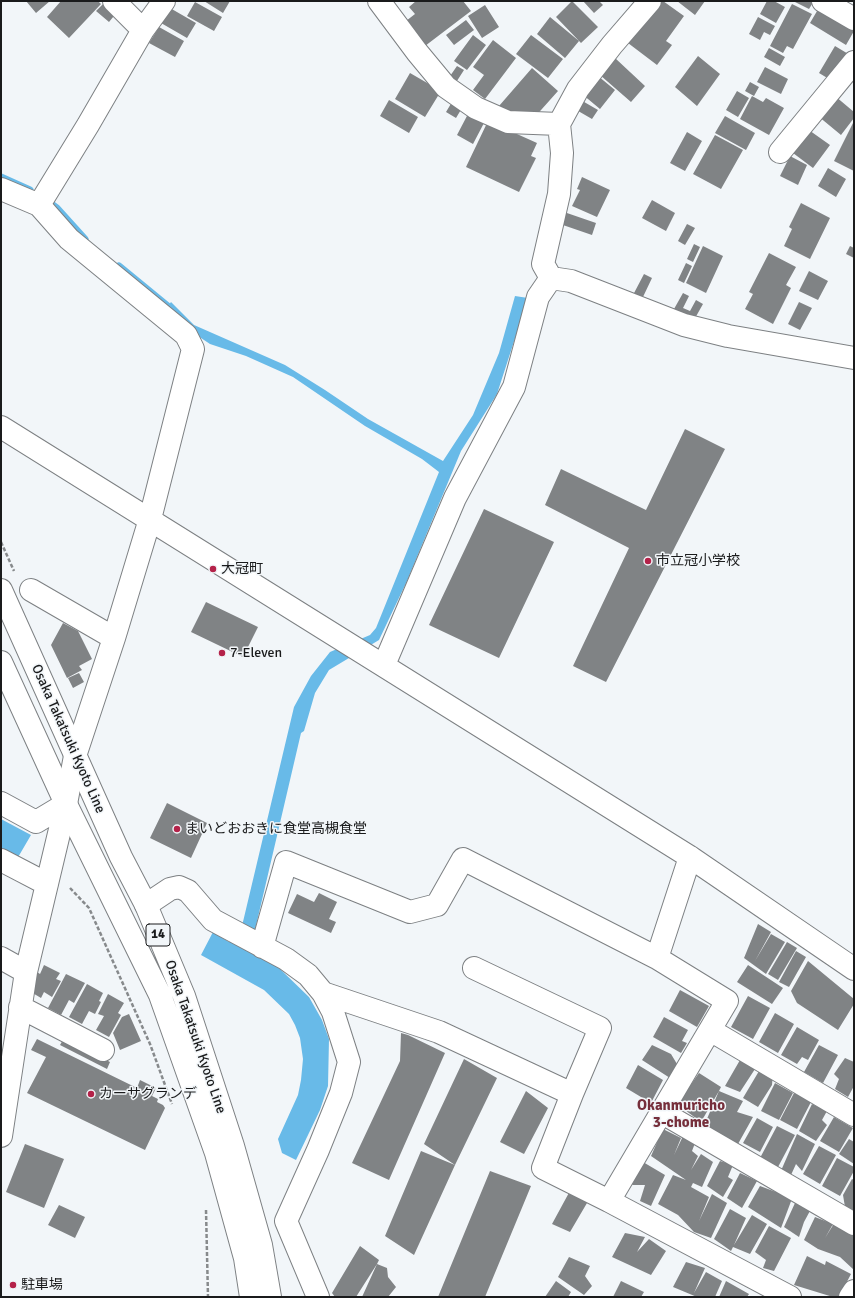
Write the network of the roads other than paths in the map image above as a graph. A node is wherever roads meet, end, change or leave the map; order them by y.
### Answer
1 (114, 1) edge
2 (164, 1) edge
3 (650, 1) edge
4 (823, 1) edge
5 (384, 3) edge
6 (854, 19) edge
7 (143, 30) junction
8 (854, 62) edge
9 (559, 124) junction
10 (780, 152) dead end
11 (1, 189) edge
12 (39, 205) junction
13 (552, 278) junction
14 (854, 358) edge
15 (1, 427) edge
16 (150, 519) junction
17 (1, 590) edge
18 (31, 590) dead end
19 (114, 638) junction
20 (376, 660) junction
21 (1, 662) edge
22 (75, 756) junction
23 (1, 803) edge
24 (66, 804) junction
25 (690, 857) junction
26 (1, 860) edge
27 (47, 884) junction
28 (146, 906) junction
29 (259, 945) junction
30 (1, 958) edge
31 (657, 958) junction
32 (474, 968) dead end
33 (854, 969) edge
34 (26, 972) junction
35 (323, 993) junction
36 (20, 1007) junction
37 (710, 1030) junction
38 (103, 1050) dead end
39 (572, 1094) junction
40 (661, 1112) junction
41 (854, 1115) edge
42 (1, 1136) edge
43 (609, 1201) junction
44 (854, 1224) edge
45 (854, 1291) edge
46 (251, 1297) edge
47 (270, 1297) edge
48 (318, 1297) edge
49 (790, 1297) edge
50 (850, 1297) edge

1 - 7 street
2 - 7 street
3 - 9 street
4 - 6 street
5 - 9 street
7 - 12 street
8 - 10 street
9 - 13 street
11 - 12 street
12 - 16 street
13 - 14 street
13 - 20 street
15 - 16 street
16 - 19 street
16 - 20 street
17 - 22 street, Osaka Takatsuki Kyoto Line / 14
18 - 19 street
19 - 22 street
20 - 25 street
21 - 24 street, Osaka Takatsuki Kyoto Line / 14
22 - 24 street
22 - 28 street, Osaka Takatsuki Kyoto Line / 14
23 - 24 street
24 - 27 street
24 - 46 street, Osaka Takatsuki Kyoto Line / 14
25 - 31 street
25 - 33 street
26 - 27 street
27 - 34 street
28 - 29 street
28 - 47 street, Osaka Takatsuki Kyoto Line / 14
29 - 31 street
29 - 35 street
30 - 34 street
31 - 37 street
32 - 39 street
34 - 36 street
35 - 39 street
35 - 48 street
36 - 38 street
36 - 42 street
37 - 40 street
37 - 41 street
39 - 43 street
40 - 43 street
40 - 44 street
43 - 49 street
45 - 50 street

